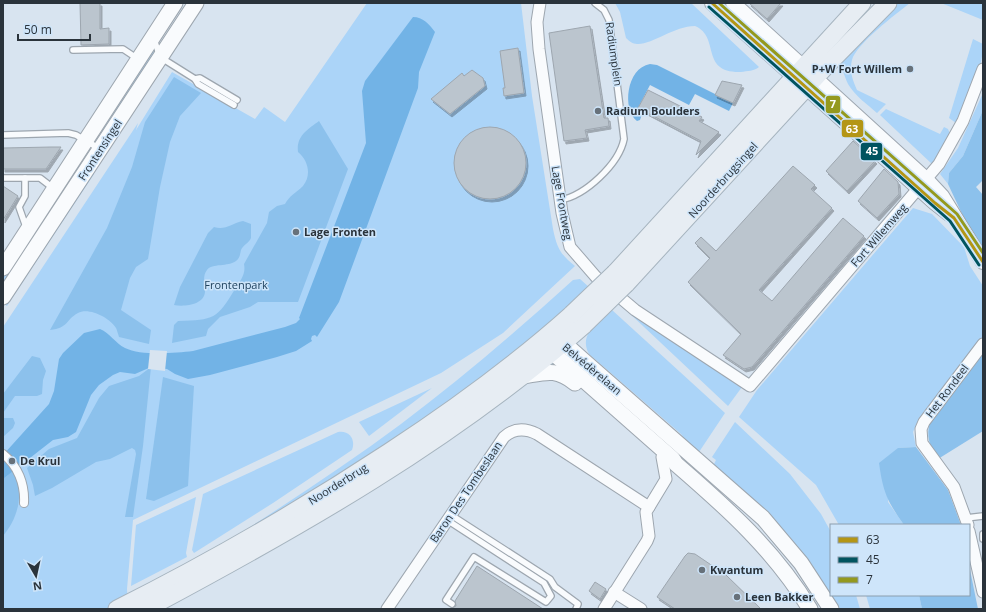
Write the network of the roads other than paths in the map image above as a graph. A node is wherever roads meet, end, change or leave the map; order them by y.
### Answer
1 (175, 3) edge
2 (196, 3) edge
3 (540, 3) edge
4 (595, 3) edge
5 (712, 3) edge
6 (733, 3) edge
7 (862, 3) edge
8 (888, 3) edge
9 (154, 37) junction
10 (74, 50) dead end
11 (160, 57) junction
12 (139, 59) junction
13 (983, 69) edge
14 (798, 72) junction
15 (811, 83) junction
16 (236, 102) dead end
17 (3, 135) edge
18 (81, 138) junction
19 (100, 149) junction
20 (3, 178) edge
21 (25, 178) junction
22 (923, 184) junction
23 (55, 190) junction
24 (560, 200) junction
25 (28, 231) junction
26 (983, 262) edge
27 (3, 268) edge
28 (620, 279) junction
29 (3, 297) edge
30 (983, 344) edge
31 (554, 345) junction
32 (524, 376) junction
33 (750, 386) joint
34 (3, 454) edge
35 (662, 457) junction
36 (676, 464) junction
37 (24, 503) dead end
38 (649, 507) junction
39 (983, 516) edge
40 (449, 517) junction
41 (967, 522) edge
42 (983, 534) edge
43 (970, 535) edge
44 (983, 539) edge
45 (981, 576) edge
46 (614, 592) junction
47 (983, 592) edge
48 (143, 603) edge
49 (452, 604) dead end
50 (116, 609) edge
51 (387, 609) edge
52 (576, 609) edge
53 (604, 609) edge
54 (641, 609) edge
55 (810, 609) edge
56 (831, 609) edge

1 - 9 main road, Frontensingel
2 - 11 main road, Frontensingel
3 - 24 street, Lage Frontweg
4 - 24 lane, Radiumplein
5 - 14 street
6 - 14 street
7 - 14 main road, Noorderbrugsingel
8 - 15 main road, Noorderbrugsingel
9 - 11 lane
9 - 12 main road, Frontensingel
10 - 12 lane
11 - 16 lane
11 - 19 main road, Frontensingel
12 - 18 main road, Frontensingel
13 - 22 street, Fort Willemweg
14 - 15 street
14 - 28 main road, Noorderbrugsingel
15 - 22 street
15 - 28 main road, Noorderbrugsingel
17 - 18 lane
18 - 19 lane
18 - 23 main road, Frontensingel
19 - 29 main road, Frontensingel
20 - 21 lane
21 - 23 lane
21 - 25 lane
22 - 26 street
22 - 33 street, Fort Willemweg
23 - 25 main road, Frontensingel
24 - 33 street, Lage Frontweg
25 - 27 main road, Frontensingel
28 - 31 main road, Noorderbrugsingel, bridge
30 - 41 street, Het Rondeel
31 - 32 main road, Noorderbrug
31 - 36 main road, Belvédèrelaan
31 - 48 main road, Noorderbrug
31 - 56 main road, Belvédèrelaan
32 - 35 main road
32 - 48 main road, Noorderbrug
34 - 37 street
35 - 36 main road
35 - 38 street
36 - 55 main road, Belvédèrelaan
38 - 40 street, Baron Des Tombeslaan
38 - 46 street
39 - 41 lane
40 - 49 lane
40 - 51 street, Baron Des Tombeslaan
40 - 52 lane
42 - 44 lane
43 - 45 street
45 - 47 street
46 - 53 street
46 - 54 street
48 - 50 main road, Noorderbrug

